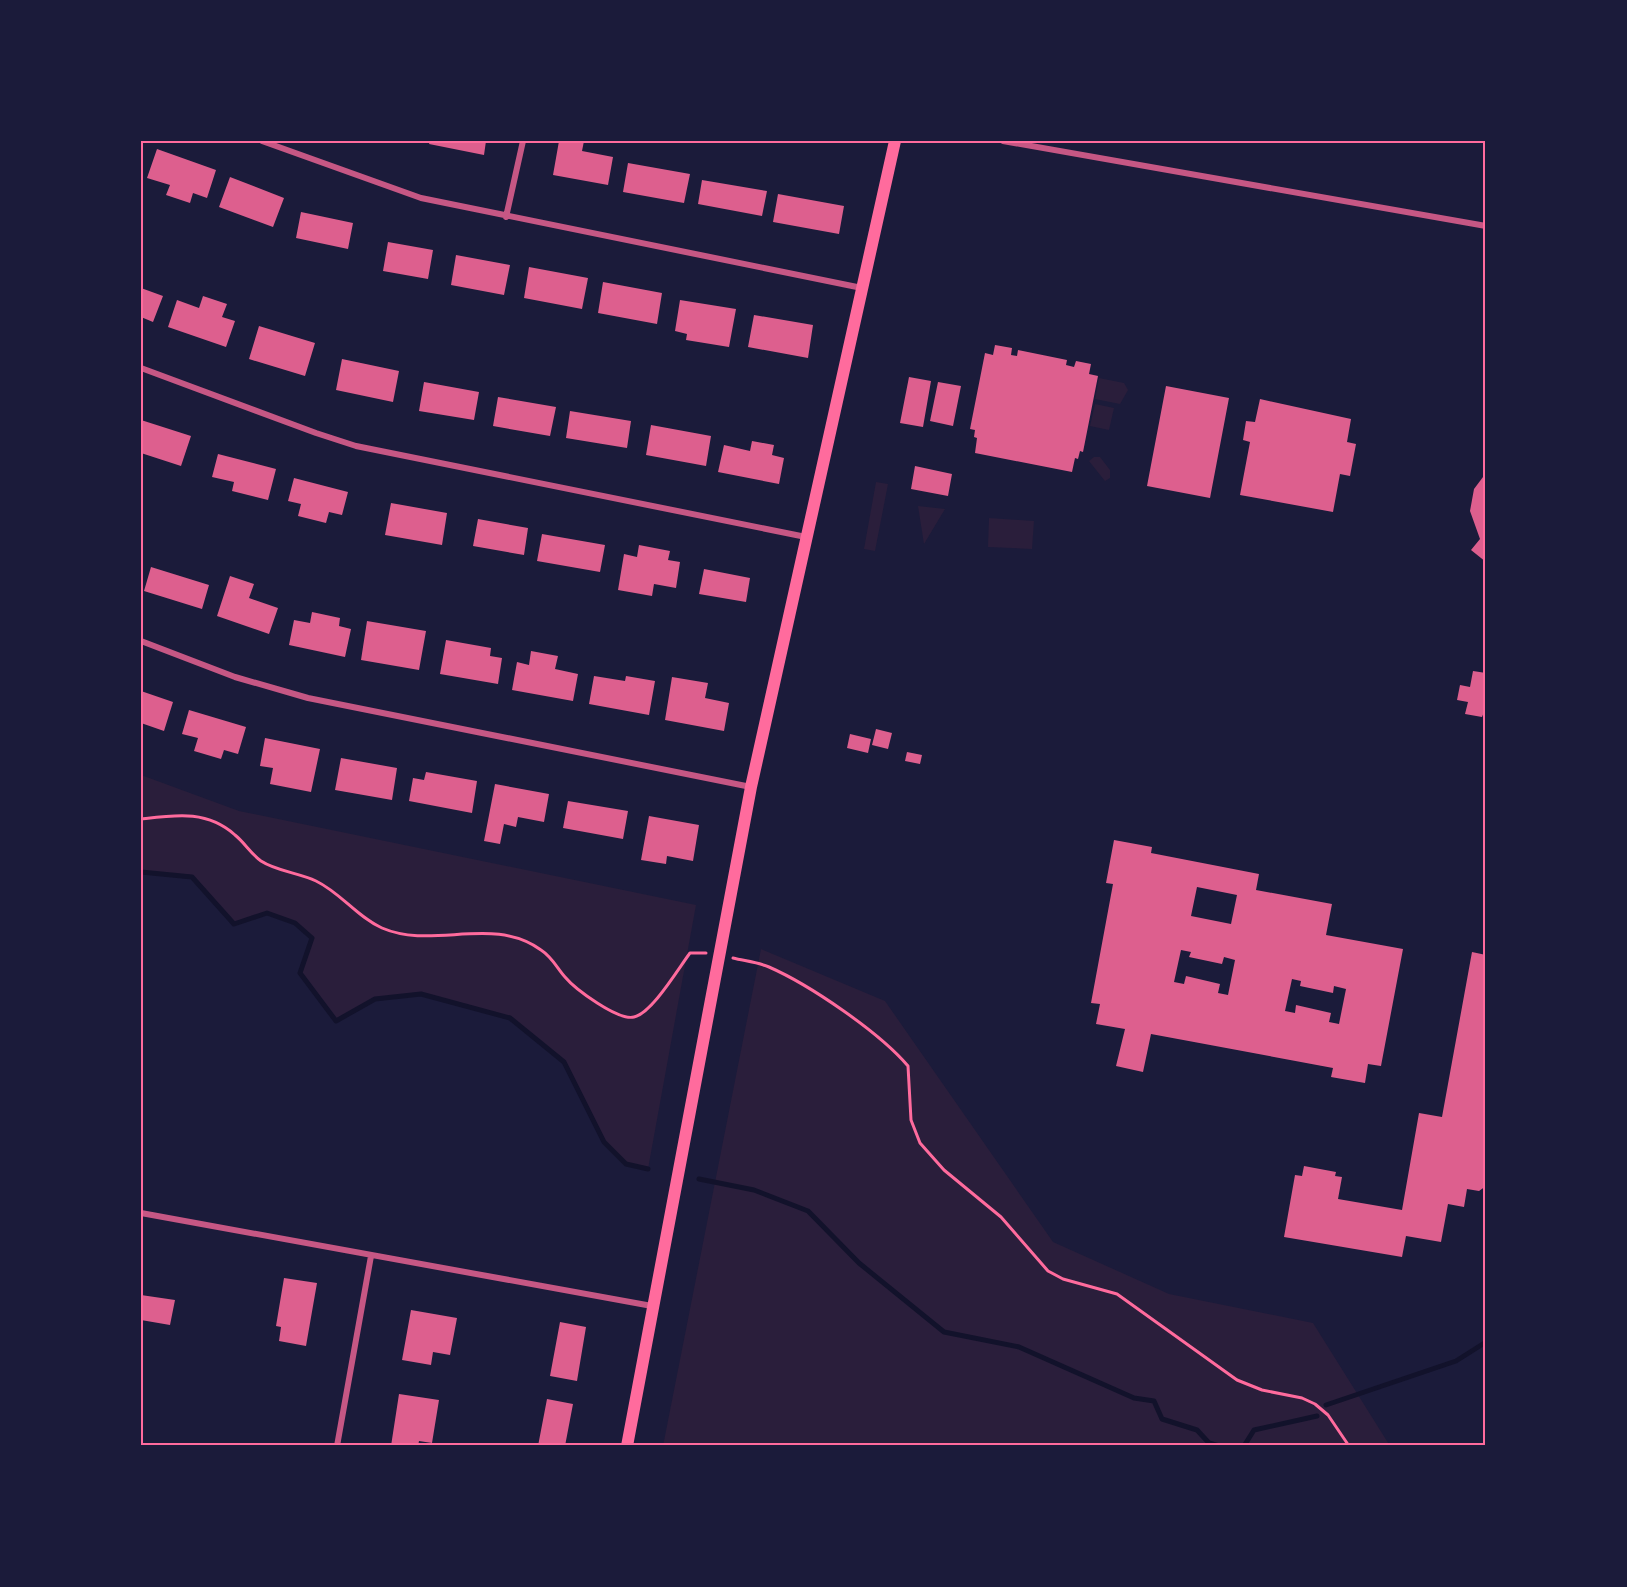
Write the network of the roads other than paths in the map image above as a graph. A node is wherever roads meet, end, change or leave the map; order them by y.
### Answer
1 (262, 141) edge
2 (523, 141) edge
3 (895, 141) edge
4 (1003, 141) edge
5 (506, 217) junction
6 (1486, 226) edge
7 (862, 288) junction
8 (141, 369) edge
9 (807, 538) junction
10 (141, 641) edge
11 (751, 787) junction
12 (141, 1213) edge
13 (371, 1256) junction
14 (652, 1306) junction
15 (337, 1446) edge
16 (627, 1446) edge

1 - 5 street
2 - 5 street
3 - 7 main road
4 - 6 street
5 - 7 street
7 - 9 main road
8 - 9 street
9 - 11 main road
10 - 11 street
11 - 14 main road
12 - 13 street
13 - 14 street
13 - 15 street
14 - 16 main road

